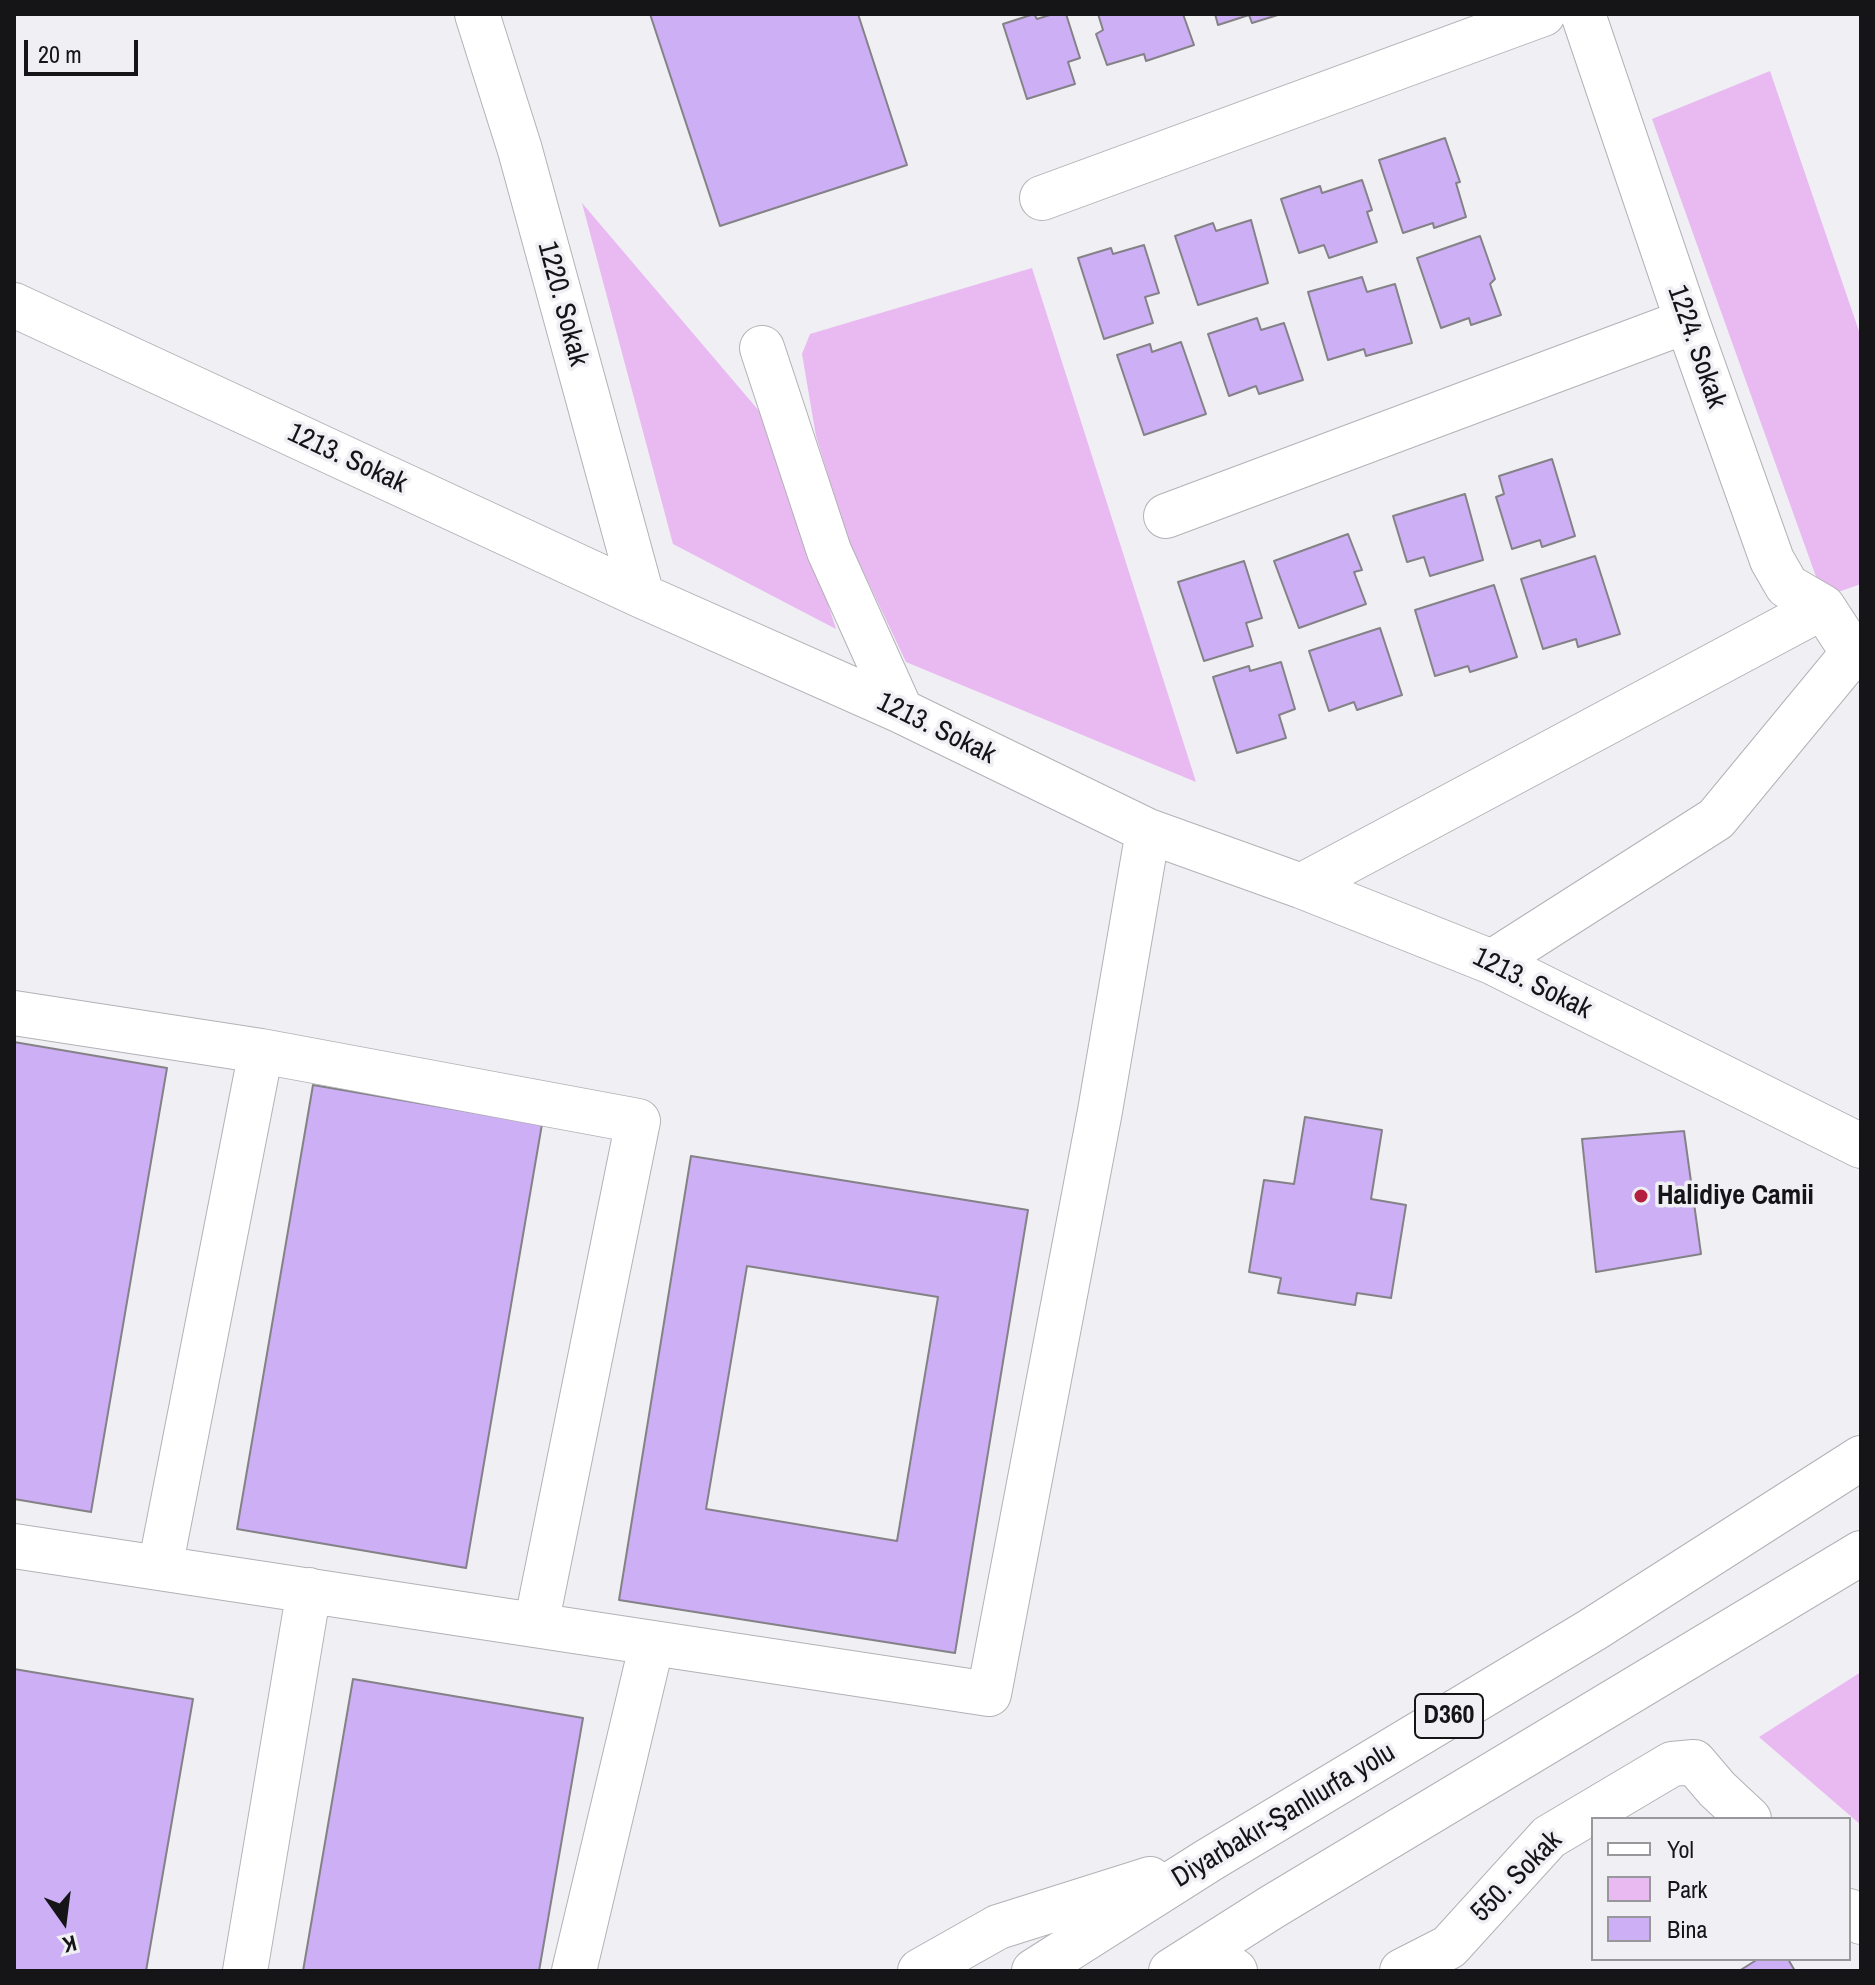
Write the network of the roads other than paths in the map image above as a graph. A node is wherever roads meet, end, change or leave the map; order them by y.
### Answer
1 (477, 14) edge
2 (1543, 14) edge
3 (1583, 14) edge
4 (1042, 198) dead end
5 (14, 305) edge
6 (1687, 321) junction
7 (762, 348) dead end
8 (1166, 516) dead end
9 (642, 596) junction
10 (1823, 607) junction
11 (1857, 651) edge
12 (901, 711) junction
13 (1148, 831) junction
14 (1301, 886) junction
15 (1492, 962) junction
16 (14, 1013) edge
17 (261, 1051) junction
18 (1861, 1146) edge
19 (1861, 1458) edge
20 (14, 1546) edge
21 (1861, 1553) edge
22 (160, 1568) junction
23 (309, 1590) junction
24 (536, 1625) junction
25 (652, 1643) junction
26 (1747, 1817) edge
27 (1209, 1860) junction
28 (1272, 1907) junction
29 (1223, 1968) edge
30 (245, 1971) edge
31 (574, 1971) edge
32 (920, 1971) edge
33 (1034, 1971) edge
34 (1171, 1971) edge
35 (1402, 1971) edge

1 - 9 main road, 1220. Sokak
2 - 4 main road
3 - 6 main road, 1224. Sokak
5 - 9 main road, 1213. Sokak
6 - 8 main road
6 - 10 main road, 1224. Sokak
7 - 12 main road
9 - 12 main road, 1213. Sokak
10 - 11 main road, 1224. Sokak
10 - 14 main road
11 - 15 main road
12 - 13 main road, 1213. Sokak
13 - 14 main road, 1213. Sokak
13 - 25 main road
14 - 15 main road, 1213. Sokak
15 - 18 main road, 1213. Sokak
16 - 17 main road
17 - 22 main road
17 - 24 main road
19 - 27 main road, Diyarbakır-Şanlıurfa yolu / D360
20 - 22 main road
21 - 28 main road, D360
22 - 23 main road
23 - 24 main road
23 - 30 main road
24 - 25 main road
25 - 31 main road
26 - 35 main road, 550. Sokak
27 - 32 main road
27 - 33 main road, Diyarbakır-Şanlıurfa yolu / D360
28 - 29 main road
28 - 34 main road, D360

